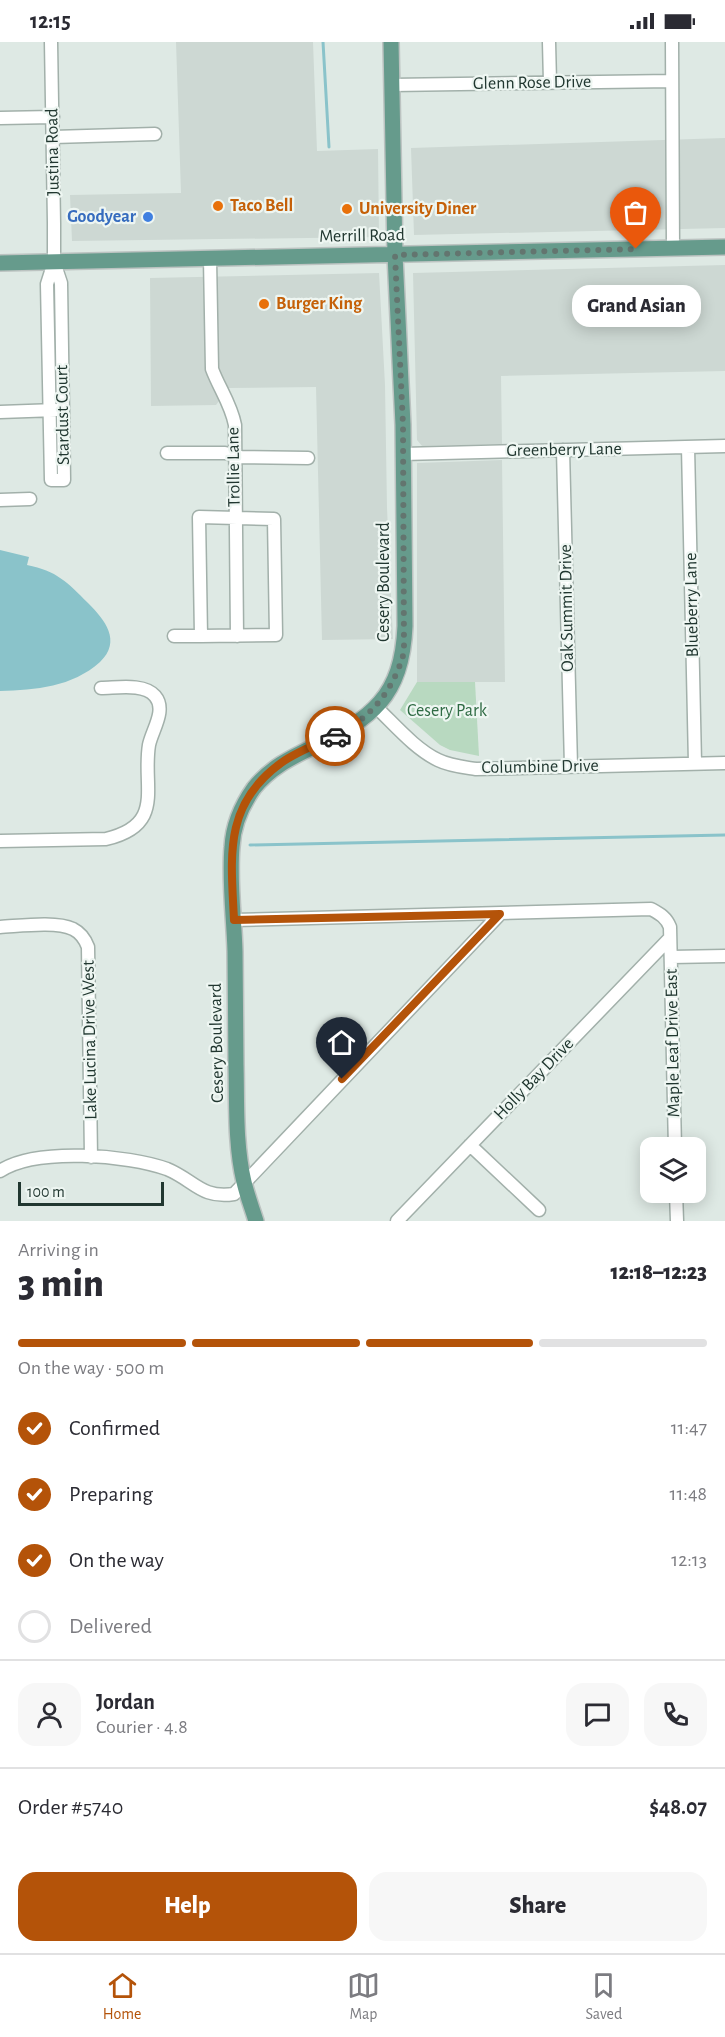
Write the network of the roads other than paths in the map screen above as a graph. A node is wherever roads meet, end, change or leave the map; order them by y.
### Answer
1 (51, 42) edge
2 (391, 42) edge
3 (549, 42) edge
4 (672, 42) edge
5 (672, 81) junction
6 (550, 82) junction
7 (392, 85) junction
8 (53, 117) junction
9 (0, 118) edge
10 (155, 134) dead end
11 (53, 137) junction
12 (725, 247) edge
13 (673, 248) junction
14 (395, 255) junction
15 (210, 259) junction
16 (0, 262) edge
17 (54, 262) junction
18 (64, 410) junction
19 (48, 411) junction
20 (0, 412) edge
21 (725, 446) edge
22 (688, 447) junction
23 (564, 450) junction
24 (167, 453) dead end
25 (404, 454) junction
26 (235, 455) junction
27 (308, 458) dead end
28 (0, 500) edge
29 (30, 500) dead end
30 (235, 518) junction
31 (174, 636) dead end
32 (201, 636) junction
33 (237, 636) junction
34 (101, 688) dead end
35 (376, 707) junction
36 (695, 763) junction
37 (725, 763) edge
38 (571, 766) junction
39 (0, 841) edge
40 (500, 914) junction
41 (234, 920) junction
42 (0, 927) edge
43 (670, 938) junction
44 (725, 956) edge
45 (671, 957) junction
46 (675, 1137) edge
47 (470, 1145) junction
48 (91, 1156) junction
49 (0, 1171) edge
50 (244, 1182) junction
51 (676, 1203) edge
52 (539, 1210) dead end
53 (256, 1221) edge
54 (397, 1221) edge
55 (677, 1221) edge

1 - 8 street, Justina Road
2 - 7 main road, Cesery Boulevard
3 - 6 street
4 - 5 street
5 - 6 street, Glenn Rose Drive
5 - 13 street
6 - 7 street, Glenn Rose Drive
7 - 14 main road, Cesery Boulevard
8 - 9 street
8 - 11 street, Justina Road
10 - 11 street
11 - 17 street, Justina Road
12 - 13 main road, Merrill Road
13 - 14 main road, Merrill Road
14 - 15 main road, Merrill Road
14 - 25 main road, Cesery Boulevard
15 - 17 main road, Merrill Road
15 - 26 street, Trollie Lane
16 - 17 main road, Merrill Road
17 - 18 street, Stardust Court
17 - 19 street, Stardust Court
18 - 19 street
18 - 19 street, Stardust Court
19 - 20 street
21 - 22 street, Greenberry Lane
22 - 23 street, Greenberry Lane
22 - 36 street, Blueberry Lane
23 - 25 street, Greenberry Lane
23 - 38 street, Oak Summit Drive
24 - 26 street
25 - 35 main road, Cesery Boulevard
26 - 27 street
26 - 30 street, Trollie Lane
28 - 29 street
30 - 32 street
30 - 33 street, Trollie Lane
30 - 33 street
31 - 32 street
32 - 33 street
34 - 39 street
35 - 38 street, Columbine Drive
35 - 41 main road, Cesery Boulevard
36 - 37 street, Columbine Drive
36 - 38 street, Columbine Drive
40 - 41 street
40 - 43 street
40 - 50 street
41 - 50 main road, Cesery Boulevard
42 - 48 street, Lake Lucina Drive West
43 - 45 street, Maple Leaf Drive East
43 - 47 street, Holly Bay Drive
44 - 45 street
45 - 46 street, Maple Leaf Drive East
47 - 52 street
47 - 54 street, Holly Bay Drive
48 - 49 street
48 - 50 street
50 - 53 main road, Cesery Boulevard
51 - 55 street

